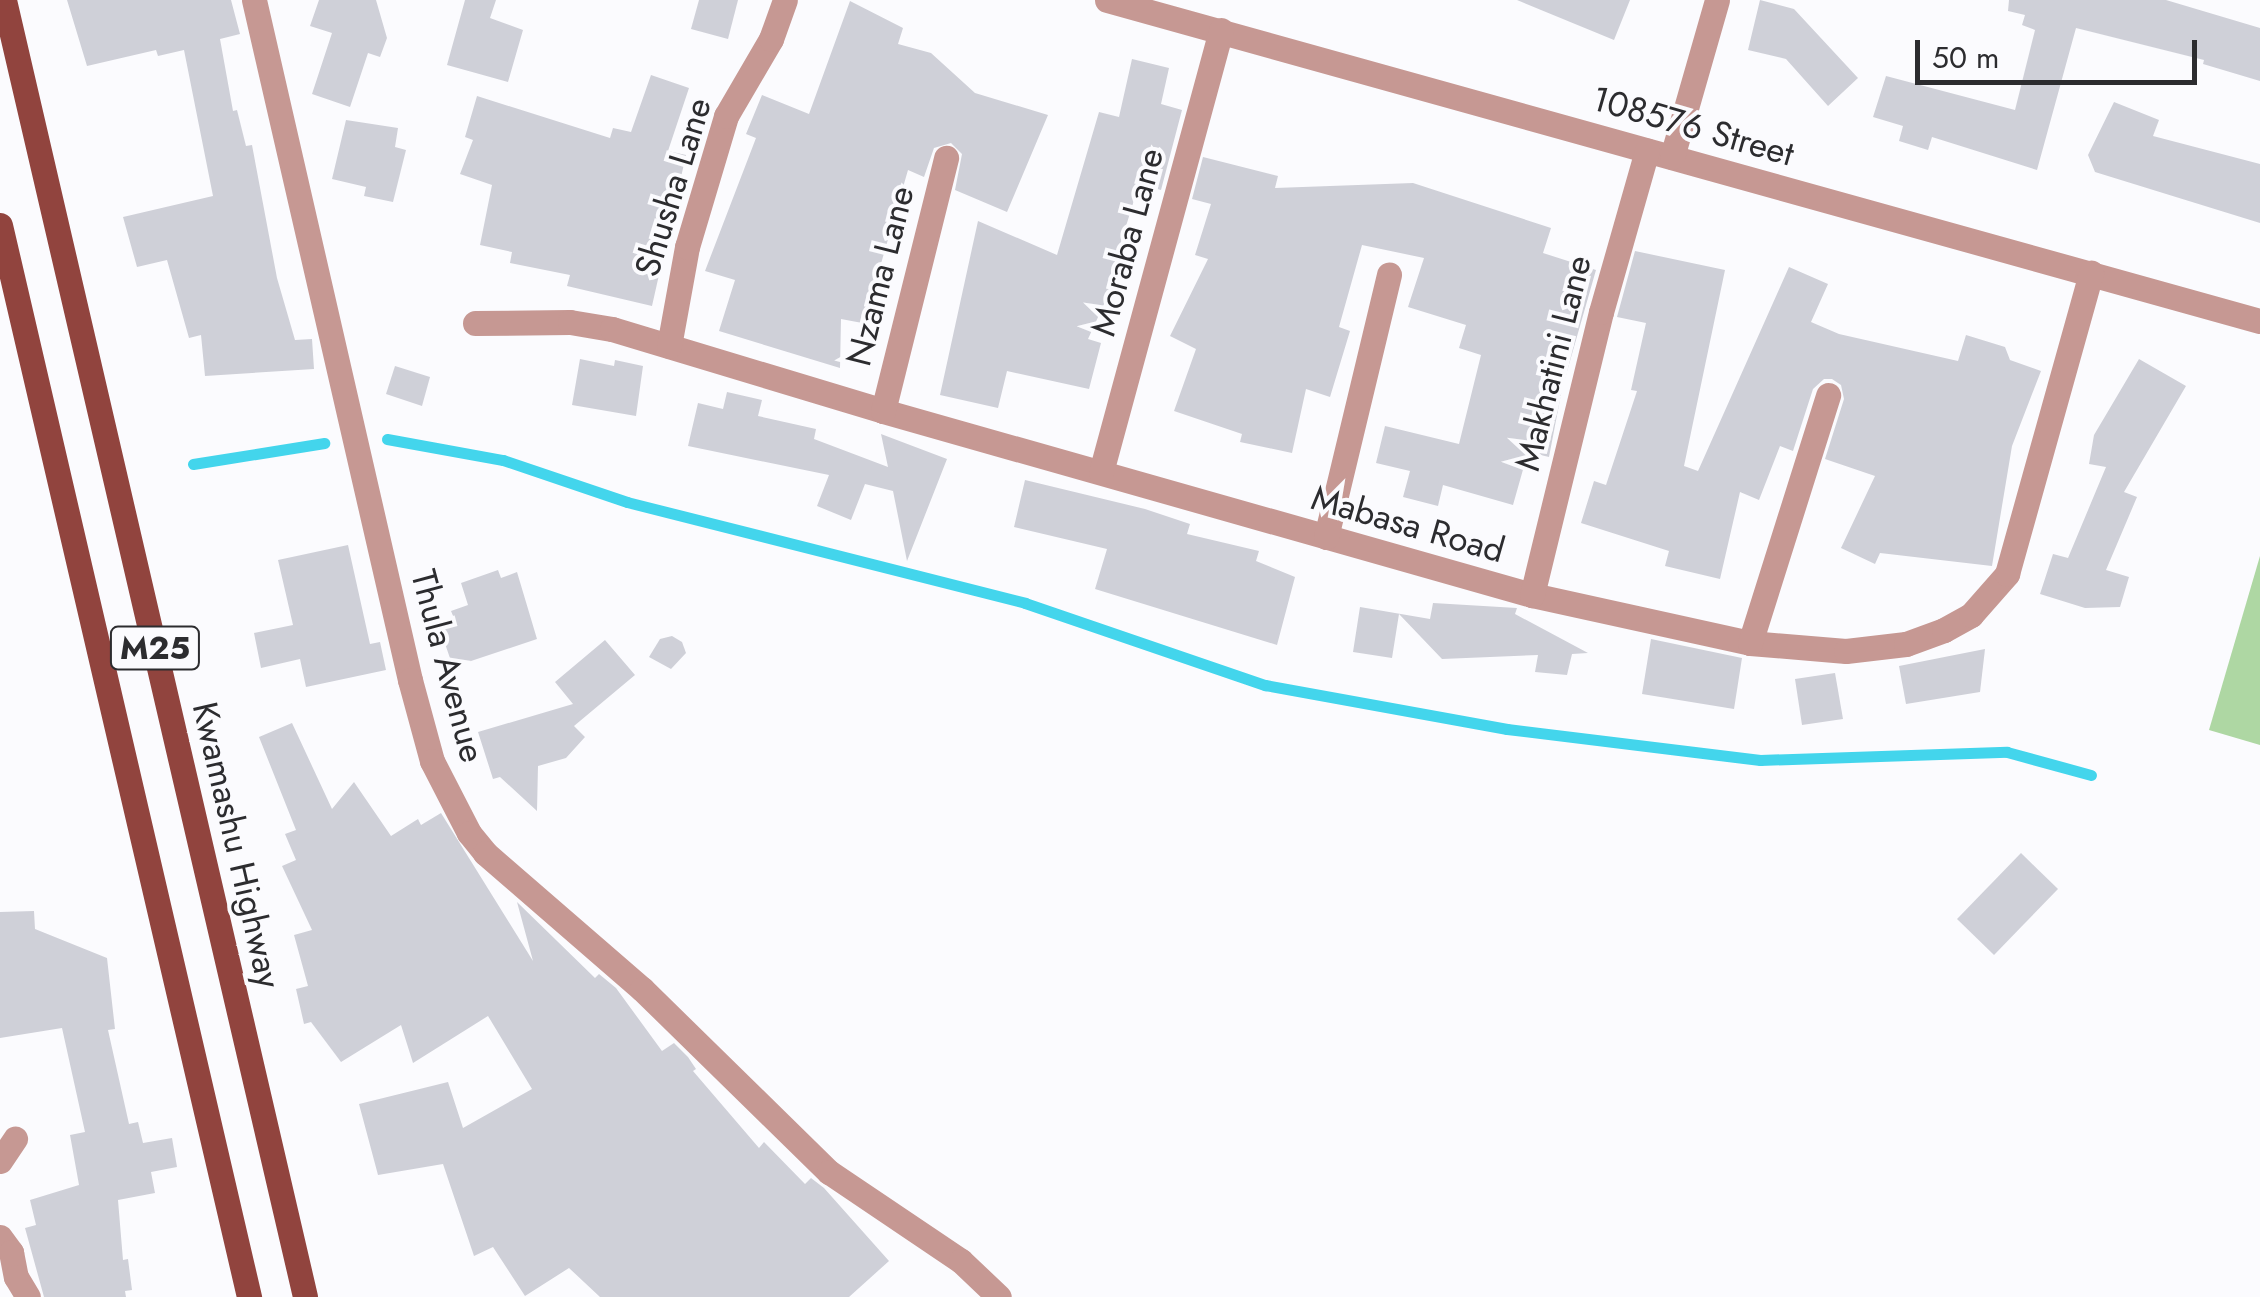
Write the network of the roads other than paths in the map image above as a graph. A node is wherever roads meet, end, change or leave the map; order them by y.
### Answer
1 (4, 0) edge
2 (254, 0) edge
3 (784, 0) edge
4 (1107, 0) edge
5 (1717, 0) edge
6 (1221, 30) junction
7 (1659, 153) junction
8 (946, 158) dead end
9 (0, 224) edge
10 (2092, 273) junction
11 (1389, 274) dead end
12 (2260, 320) edge
13 (475, 324) dead end
14 (669, 346) junction
15 (1828, 394) dead end
16 (883, 411) junction
17 (1101, 472) junction
18 (1326, 538) junction
19 (1532, 595) junction
20 (1750, 643) junction
21 (16, 1139) dead end
22 (0, 1161) edge
23 (0, 1236) edge
24 (28, 1297) edge
25 (249, 1297) edge
26 (306, 1297) edge
27 (999, 1297) edge

1 - 26 main road, Kwamashu Highway / M25
2 - 27 street, Thula Avenue
3 - 14 street, Shusha Lane
4 - 6 street, 108576 Street
5 - 7 street, Makhatini Lane
6 - 7 street, 108576 Street
6 - 17 street, Moraba Lane
7 - 10 street, 108576 Street
7 - 19 street, Makhatini Lane
8 - 16 street, Nzama Lane
9 - 25 main road, M25
10 - 12 street, 108576 Street
10 - 20 street, Mabasa Road
11 - 18 street
13 - 14 street, Mabasa Road
14 - 16 street, Mabasa Road
15 - 20 street
16 - 17 street, Mabasa Road
17 - 18 street, Mabasa Road
18 - 19 street, Mabasa Road
19 - 20 street, Mabasa Road
21 - 22 street
23 - 24 street

